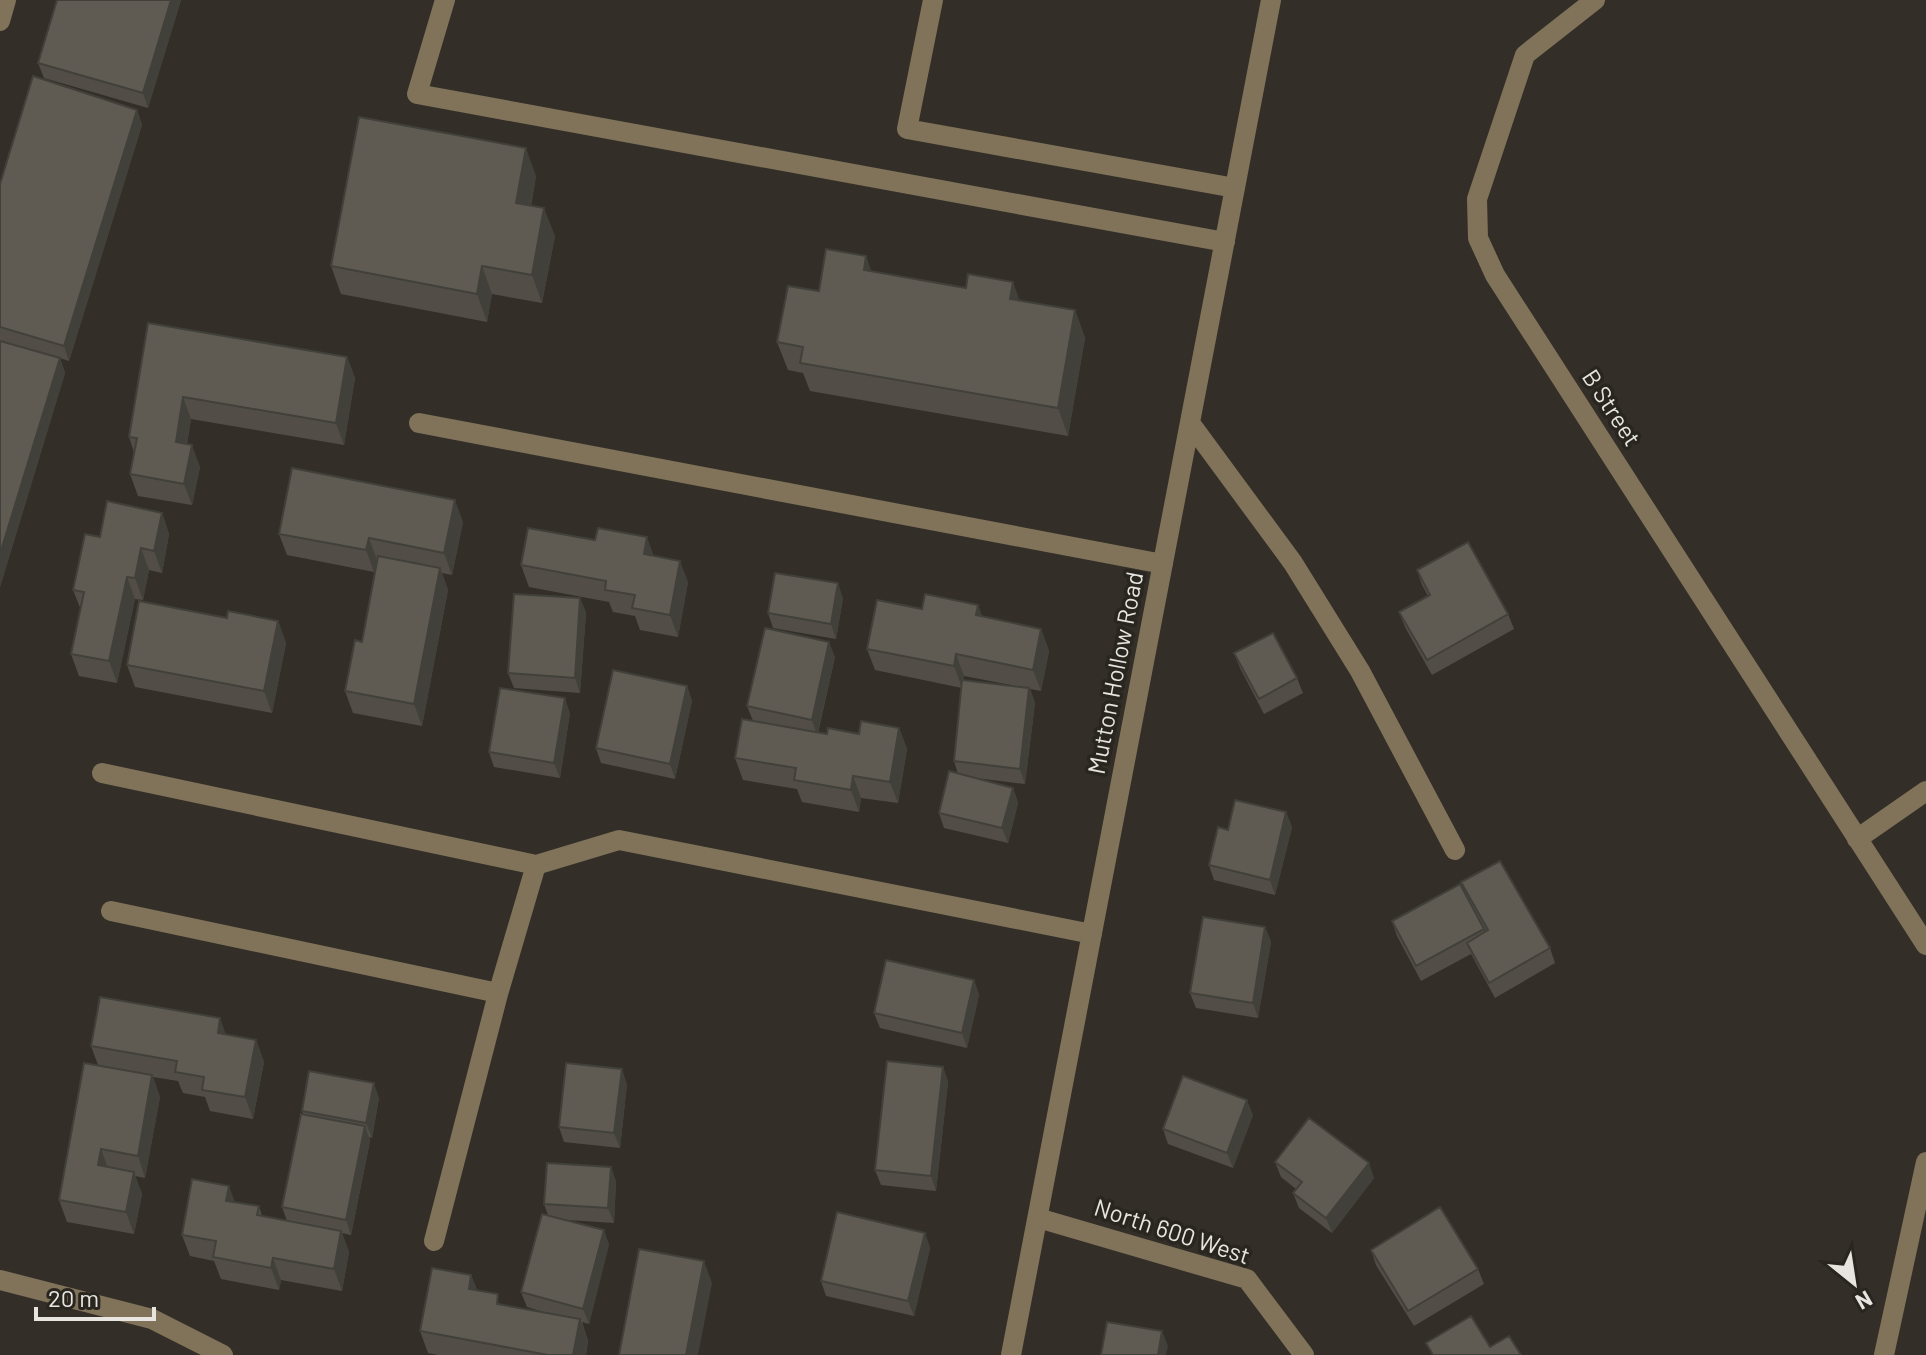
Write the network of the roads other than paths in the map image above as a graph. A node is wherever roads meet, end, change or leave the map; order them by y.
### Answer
1 (6, 0) edge
2 (445, 0) edge
3 (933, 0) edge
4 (1271, 0) edge
5 (1595, 0) edge
6 (0, 21) edge
7 (1235, 188) junction
8 (1225, 242) junction
9 (419, 423) dead end
10 (1190, 423) junction
11 (1163, 564) junction
12 (102, 773) dead end
13 (1926, 791) edge
14 (1857, 839) junction
15 (1455, 850) dead end
16 (536, 865) junction
17 (111, 911) dead end
18 (1092, 934) junction
19 (1926, 945) edge
20 (498, 993) junction
21 (1926, 1162) edge
22 (1038, 1218) junction
23 (434, 1241) dead end
24 (0, 1280) edge
25 (223, 1355) edge
26 (1011, 1355) edge
27 (1304, 1355) edge
28 (1884, 1355) edge

1 - 6 street
2 - 8 street
3 - 7 street
4 - 7 street, Mutton Hollow Road
5 - 14 street, B Street
7 - 8 street, Mutton Hollow Road
8 - 10 street, Mutton Hollow Road
9 - 11 street
10 - 11 street, Mutton Hollow Road
10 - 15 street
11 - 18 street, Mutton Hollow Road
12 - 16 street
13 - 14 street
14 - 19 street, B Street
16 - 18 street
16 - 20 street
17 - 20 street
18 - 22 street, Mutton Hollow Road
20 - 23 street
21 - 28 street
22 - 26 street, Mutton Hollow Road
22 - 27 street, North 600 West
24 - 25 street

